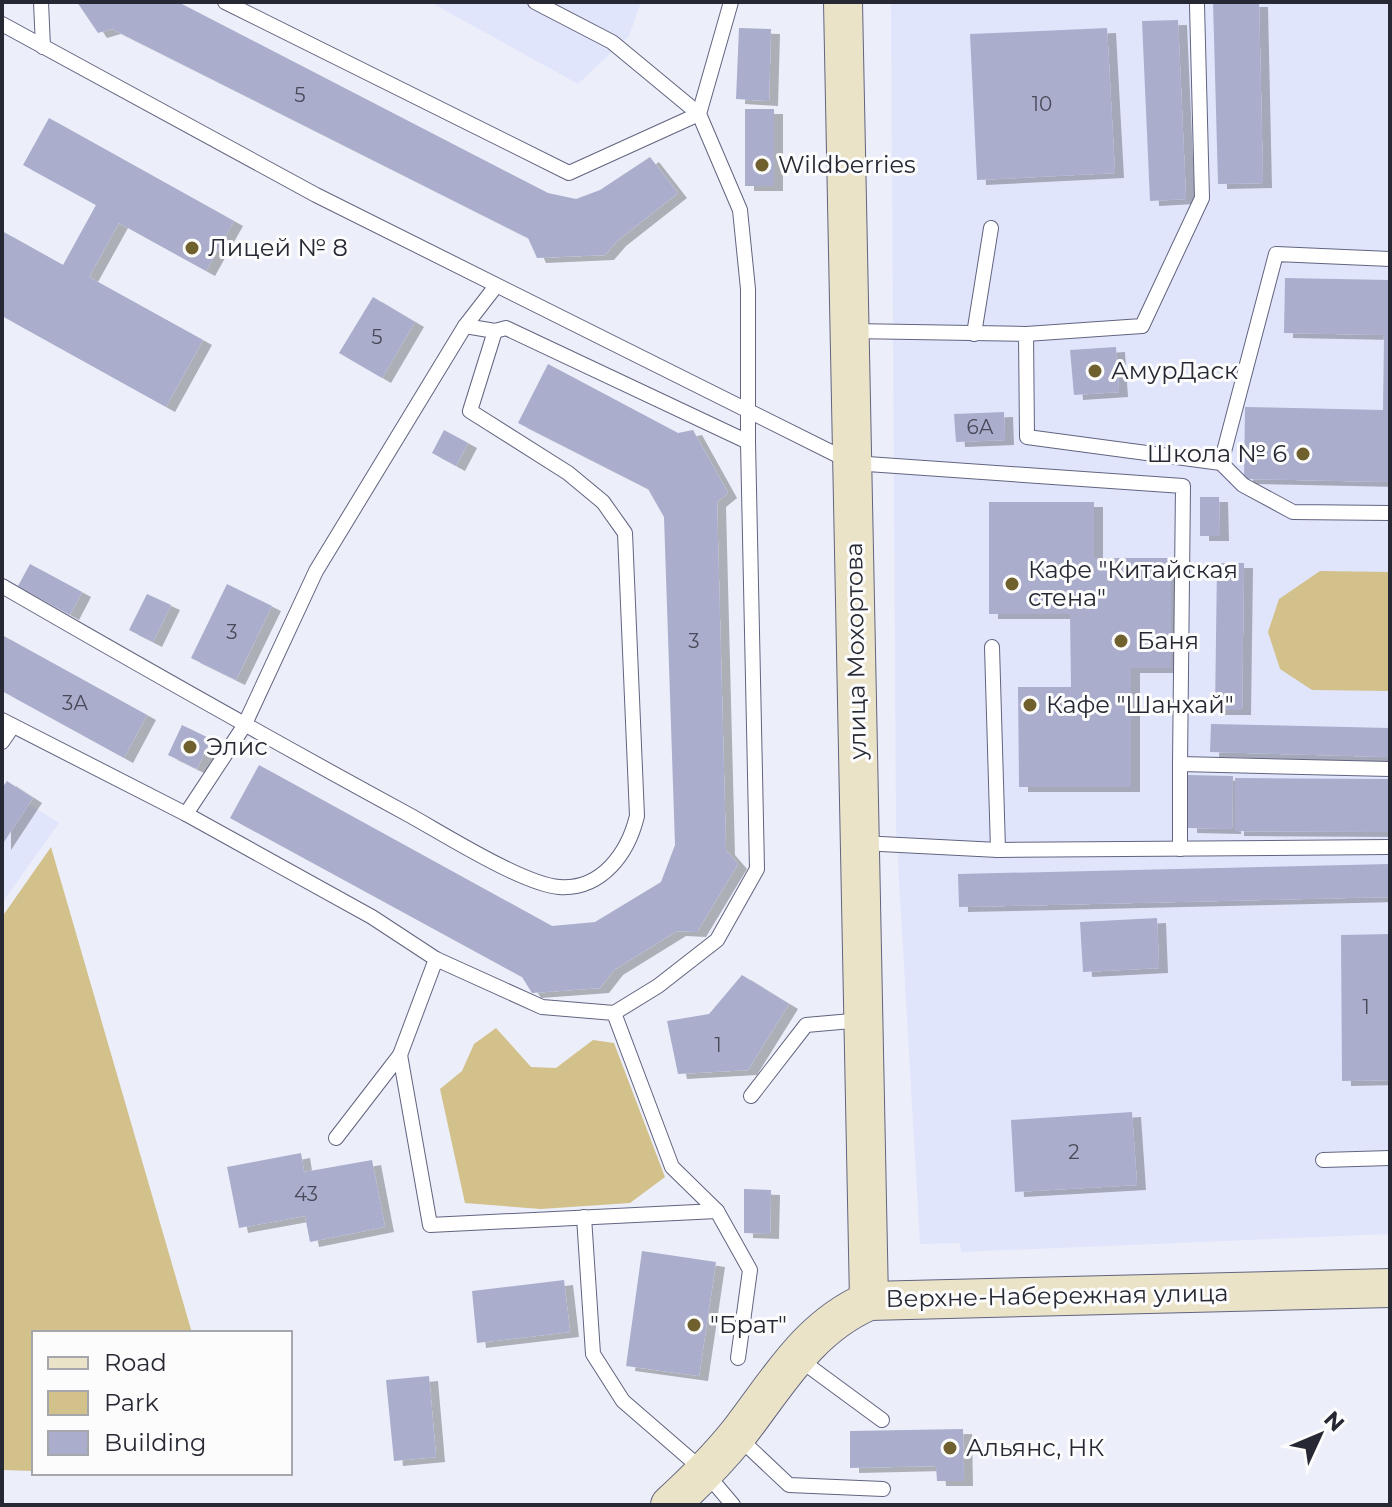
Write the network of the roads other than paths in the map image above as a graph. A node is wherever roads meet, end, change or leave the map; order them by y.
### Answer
1 (41, 2) edge
2 (225, 2) edge
3 (535, 2) edge
4 (731, 2) edge
5 (843, 2) edge
6 (1197, 5) dead end
7 (2, 24) edge
8 (43, 47) junction
9 (699, 114) junction
10 (991, 228) dead end
11 (1390, 259) edge
12 (496, 286) junction
13 (465, 326) junction
14 (495, 331) junction
15 (850, 331) junction
16 (974, 334) junction
17 (1026, 334) junction
18 (749, 411) junction
19 (748, 442) junction
20 (853, 463) junction
21 (1221, 463) junction
22 (1390, 513) edge
23 (2, 586) edge
24 (992, 647) dead end
25 (8, 723) edge
26 (244, 726) junction
27 (2, 742) edge
28 (1180, 764) junction
29 (1390, 769) edge
30 (186, 814) junction
31 (860, 843) junction
32 (1390, 847) edge
33 (1180, 849) junction
34 (998, 850) junction
35 (436, 959) junction
36 (614, 1013) junction
37 (864, 1020) junction
38 (400, 1055) junction
39 (751, 1096) dead end
40 (336, 1138) dead end
41 (1390, 1158) edge
42 (1323, 1160) dead end
43 (717, 1211) junction
44 (584, 1217) junction
45 (1390, 1288) edge
46 (869, 1301) junction
47 (795, 1356) junction
48 (738, 1358) dead end
49 (882, 1420) dead end
50 (737, 1436) junction
51 (705, 1472) junction
52 (883, 1489) dead end
53 (670, 1505) edge
54 (733, 1505) edge

1 - 8 lane
2 - 9 lane
3 - 9 lane
4 - 9 lane
5 - 15 street, улица Мохортова
6 - 17 lane
7 - 8 lane
8 - 12 lane
9 - 18 lane
10 - 16 lane
11 - 21 lane
12 - 13 lane
12 - 18 lane
13 - 14 lane
13 - 26 lane
14 - 19 lane
14 - 26 lane
15 - 16 lane
15 - 20 street, улица Мохортова
16 - 17 lane
17 - 21 lane
18 - 19 lane
18 - 20 lane
19 - 36 lane
20 - 28 lane
20 - 31 street, улица Мохортова
21 - 22 lane
23 - 26 lane
24 - 34 lane
25 - 27 lane
25 - 30 lane
26 - 30 lane
28 - 29 lane
28 - 33 lane
30 - 35 lane
31 - 34 lane
31 - 37 street, улица Мохортова
32 - 33 lane
33 - 34 lane
35 - 36 lane
35 - 38 lane
36 - 43 lane
37 - 39 lane
37 - 46 street, улица Мохортова
38 - 40 lane
38 - 44 lane
41 - 42 lane
43 - 44 lane
43 - 48 lane
44 - 51 lane
45 - 46 street, Верхне-Набережная улица
46 - 47 street, Верхне-Набережная улица
47 - 49 lane
47 - 50 street, Верхне-Набережная улица
50 - 51 street, Верхне-Набережная улица
50 - 52 lane
51 - 53 street, Верхне-Набережная улица
51 - 54 lane

